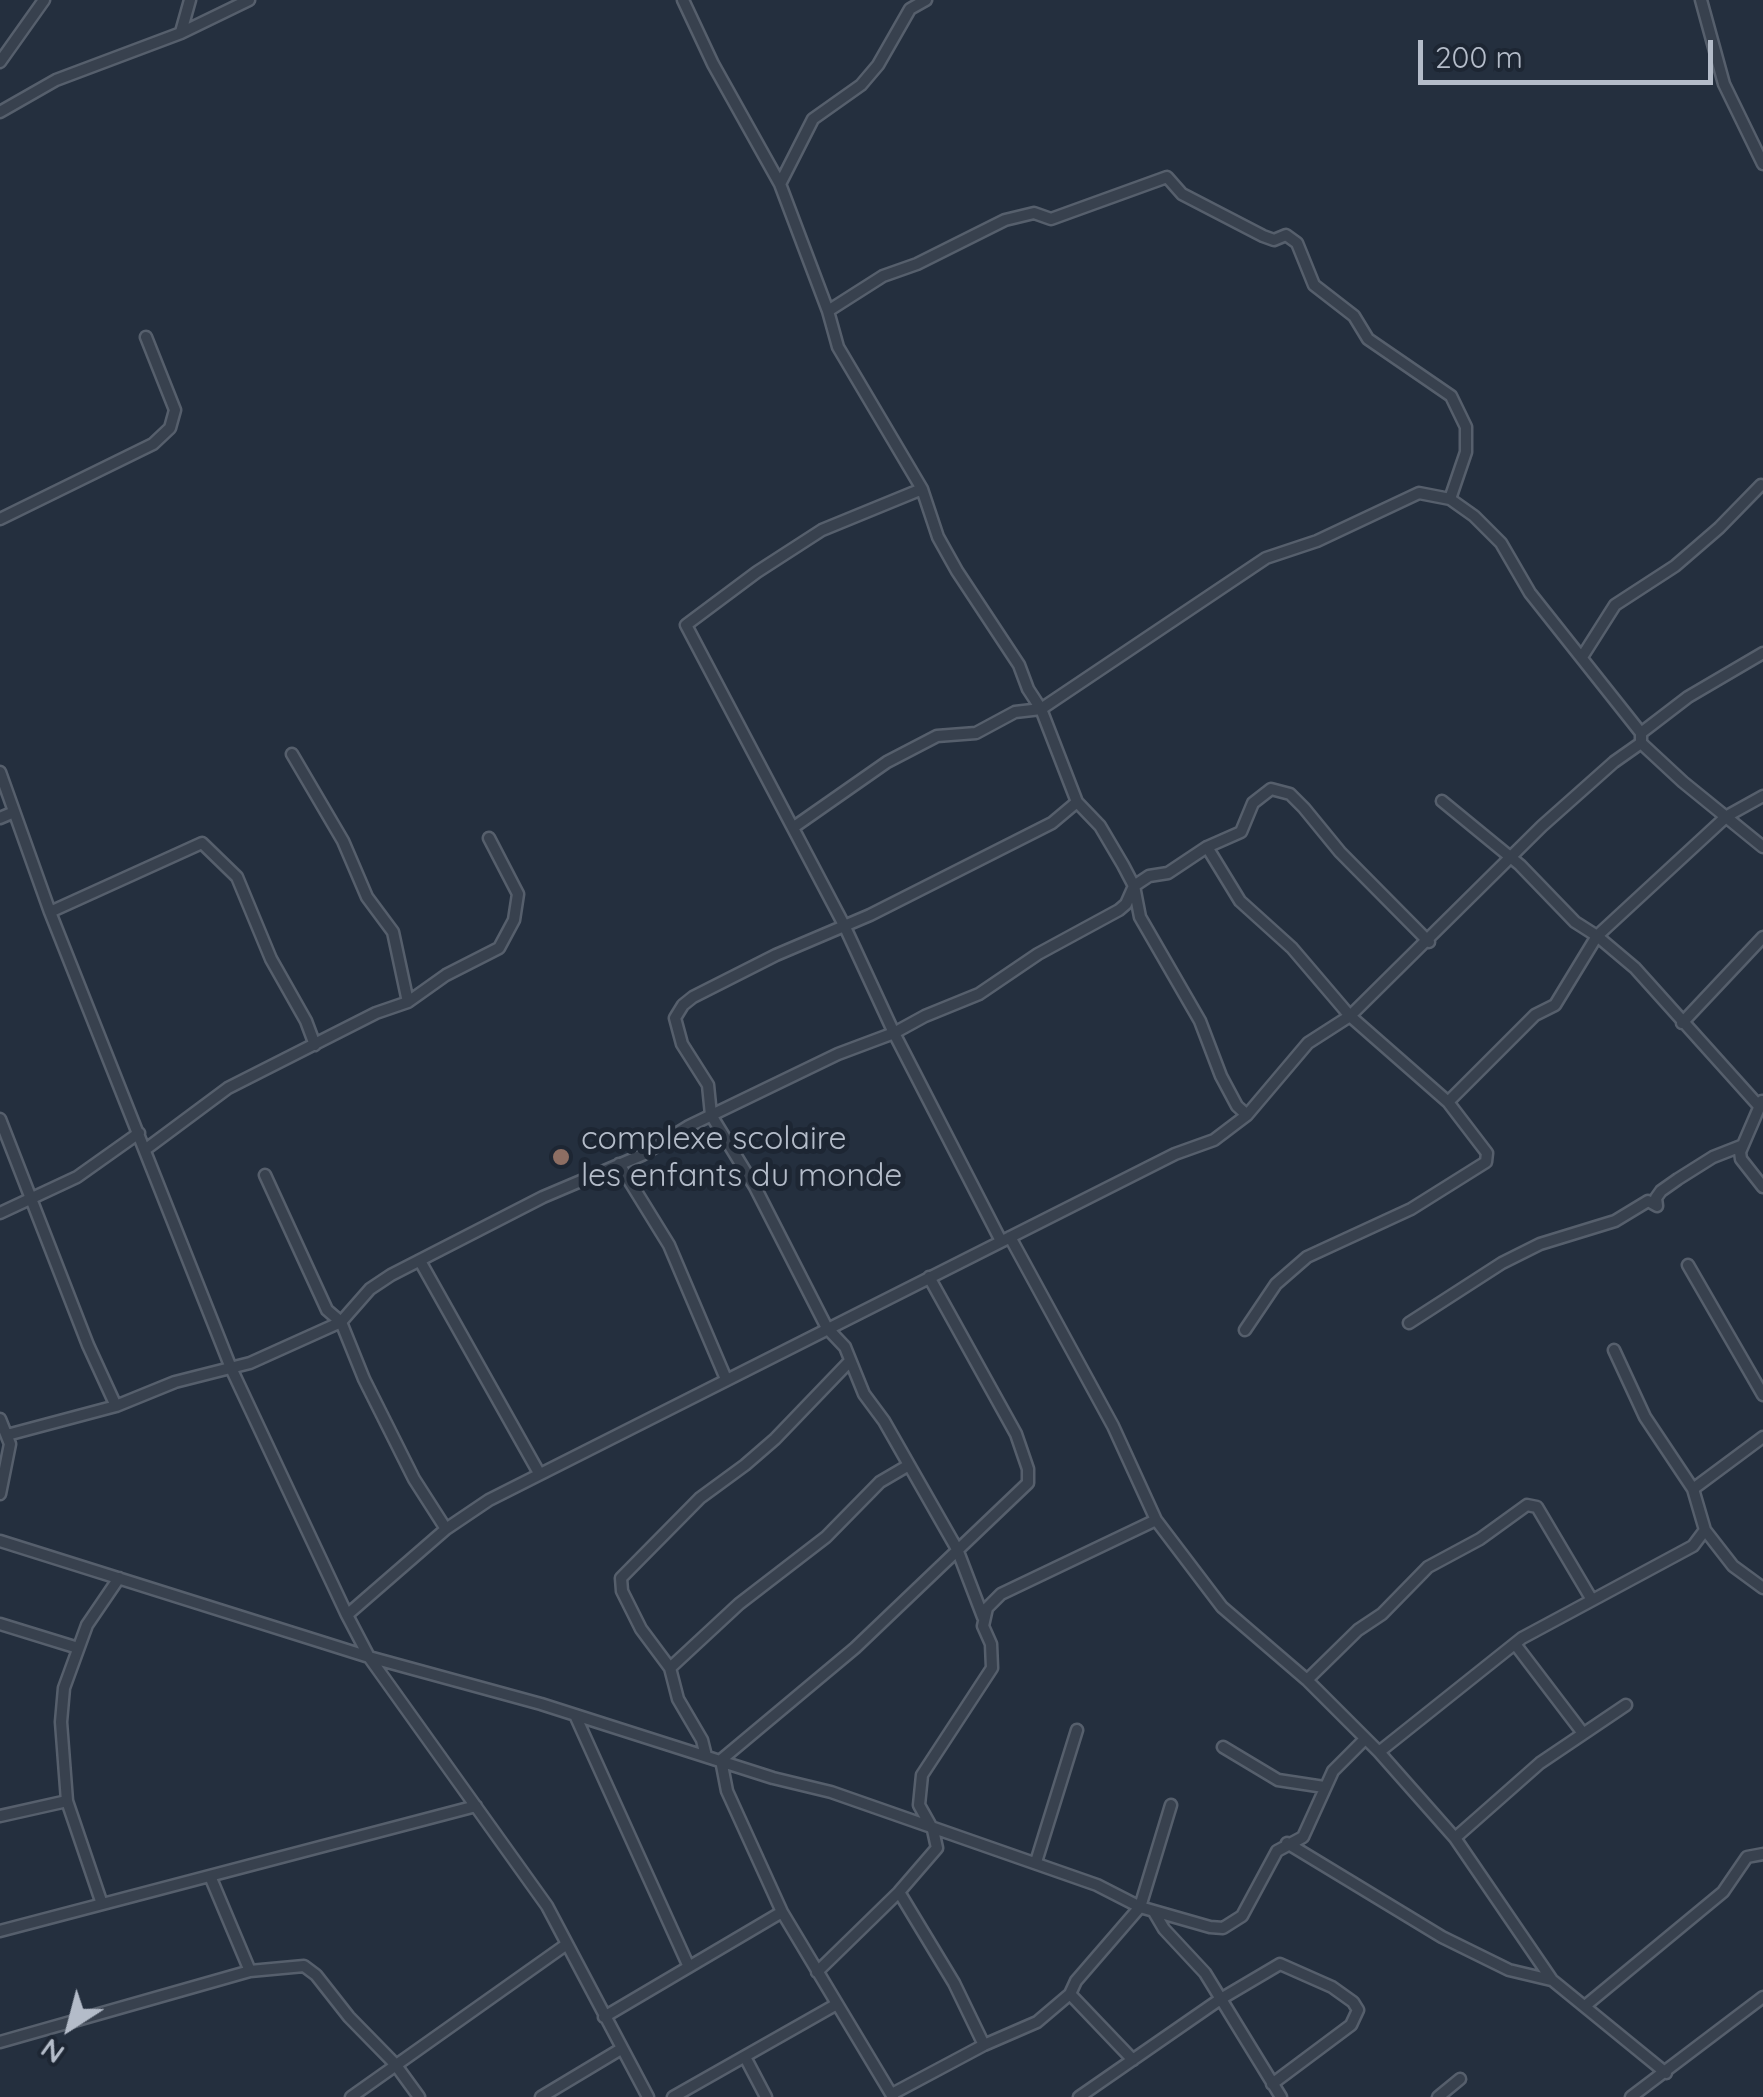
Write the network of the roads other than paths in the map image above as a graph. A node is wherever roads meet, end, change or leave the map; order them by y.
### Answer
1 (44, 0) edge
2 (190, 0) edge
3 (249, 0) edge
4 (682, 0) edge
5 (926, 0) edge
6 (1701, 0) edge
7 (180, 33) junction
8 (0, 62) edge
9 (0, 112) edge
10 (1763, 164) edge
11 (780, 184) junction
12 (828, 311) junction
13 (146, 337) dead end
14 (1761, 485) edge
15 (922, 489) junction
16 (1450, 500) junction
17 (0, 519) edge
18 (1763, 653) edge
19 (1582, 657) junction
20 (1041, 709) junction
21 (1641, 738) junction
22 (292, 754) dead end
23 (0, 772) edge
24 (1763, 796) edge
25 (1442, 800) dead end
26 (1077, 802) junction
27 (14, 812) junction
28 (1727, 816) junction
29 (0, 818) edge
30 (794, 827) junction
31 (489, 838) dead end
32 (1763, 847) edge
33 (1207, 848) junction
34 (1512, 859) junction
35 (1134, 886) junction
36 (50, 912) junction
37 (844, 926) junction
38 (1597, 936) junction
39 (1763, 937) edge
40 (1429, 942) junction
41 (408, 1002) junction
42 (1350, 1016) junction
43 (1682, 1023) junction
44 (894, 1033) junction
45 (315, 1045) junction
46 (1448, 1102) junction
47 (1761, 1103) edge
48 (711, 1115) junction
49 (1247, 1115) junction
50 (0, 1119) edge
51 (139, 1132) junction
52 (1741, 1146) junction
53 (146, 1149) junction
54 (618, 1164) junction
55 (264, 1175) dead end
56 (1763, 1186) edge
57 (30, 1197) junction
58 (0, 1212) edge
59 (1005, 1239) junction
60 (420, 1261) junction
61 (1688, 1265) dead end
62 (929, 1277) junction
63 (340, 1322) junction
64 (1410, 1322) dead end
65 (827, 1328) junction
66 (1245, 1330) dead end
67 (1614, 1350) dead end
68 (849, 1362) junction
69 (231, 1368) junction
70 (726, 1379) junction
71 (1763, 1395) edge
72 (116, 1406) junction
73 (0, 1420) edge
74 (7, 1435) junction
75 (1763, 1437) edge
76 (908, 1465) junction
77 (538, 1473) junction
78 (1693, 1489) junction
79 (0, 1494) edge
80 (1156, 1520) junction
81 (446, 1529) junction
82 (1705, 1530) junction
83 (0, 1540) edge
84 (957, 1550) junction
85 (120, 1578) junction
86 (1763, 1588) edge
87 (1592, 1600) junction
88 (347, 1615) junction
89 (983, 1617) junction
90 (0, 1624) edge
91 (1515, 1644) junction
92 (78, 1648) junction
93 (369, 1657) junction
94 (670, 1668) junction
95 (1307, 1680) junction
96 (1626, 1705) dead end
97 (576, 1715) junction
98 (1077, 1730) dead end
99 (1582, 1732) junction
100 (1364, 1739) junction
101 (1223, 1748) dead end
102 (1379, 1752) junction
103 (706, 1756) junction
104 (721, 1760) junction
105 (1324, 1787) junction
106 (68, 1801) junction
107 (1171, 1805) dead end
108 (476, 1806) junction
109 (0, 1816) edge
110 (933, 1830) junction
111 (1455, 1838) junction
112 (1287, 1844) junction
113 (1763, 1854) edge
114 (1036, 1862) junction
115 (210, 1876) junction
116 (899, 1892) junction
117 (102, 1904) junction
118 (1140, 1907) junction
119 (782, 1912) junction
120 (1154, 1912) junction
121 (0, 1931) edge
122 (567, 1944) junction
123 (689, 1967) junction
124 (250, 1972) junction
125 (818, 1972) junction
126 (1552, 1980) junction
127 (1070, 1994) junction
128 (1763, 1997) edge
129 (1219, 2000) junction
130 (837, 2004) junction
131 (1585, 2006) junction
132 (604, 2017) junction
133 (0, 2042) edge
134 (984, 2044) junction
135 (621, 2049) junction
136 (745, 2056) junction
137 (1133, 2060) junction
138 (395, 2064) junction
139 (1666, 2073) junction
140 (1460, 2079) dead end
141 (1276, 2093) edge
142 (892, 2096) edge
143 (1084, 2096) edge
144 (351, 2097) edge
145 (419, 2097) edge
146 (542, 2097) edge
147 (648, 2097) edge
148 (673, 2097) edge
149 (766, 2097) edge
150 (1438, 2097) edge
151 (1631, 2097) edge

1 - 8 street
2 - 7 street
3 - 7 street
4 - 11 street
5 - 11 street
6 - 10 street
7 - 9 street
11 - 12 street
12 - 15 street
12 - 16 street
13 - 17 street
14 - 19 street
15 - 20 street
15 - 30 street
16 - 19 street
16 - 20 street
18 - 21 street
19 - 21 street
20 - 26 street
20 - 30 street
21 - 28 street
21 - 34 street
22 - 41 street
23 - 27 street
24 - 28 street
25 - 34 street
26 - 35 street
26 - 37 street
27 - 29 street
27 - 36 street
28 - 32 street
28 - 38 street
30 - 37 street
31 - 41 street
33 - 35 street
33 - 40 street
33 - 42 street
34 - 38 street
34 - 40 street
35 - 44 street
35 - 49 street
36 - 45 street
36 - 51 street
37 - 44 street
37 - 48 street
38 - 43 street
38 - 46 street
39 - 43 street
40 - 42 street
41 - 45 street
42 - 46 street
42 - 49 street
43 - 47 street
44 - 48 street
44 - 59 street
45 - 53 street
46 - 66 street
47 - 52 street
48 - 54 street
48 - 65 street
49 - 59 street
50 - 57 street
51 - 53 street
51 - 57 street
52 - 56 street
52 - 64 street
53 - 69 street
54 - 60 street
54 - 70 street
55 - 63 street
57 - 58 street
57 - 72 street
59 - 62 street
59 - 80 street
60 - 63 street
60 - 77 street
61 - 71 street
62 - 65 street
62 - 84 street
63 - 69 street
63 - 81 street
65 - 68 street
65 - 70 street
67 - 78 street
68 - 76 street
68 - 94 street
69 - 72 street
69 - 88 street
70 - 77 street
72 - 74 street
73 - 74 street
74 - 79 street
75 - 78 street
76 - 84 street
76 - 94 street
77 - 81 street
78 - 82 street
80 - 89 street
80 - 95 street
81 - 88 street
82 - 86 street
82 - 87 street
83 - 85 street
84 - 89 street
84 - 104 street
85 - 92 street
85 - 93 street
87 - 91 street
87 - 95 street
88 - 93 street
89 - 110 street
90 - 92 street
91 - 99 street
91 - 102 street
92 - 106 street
93 - 97 street
93 - 108 street
94 - 103 street
95 - 100 street
96 - 99 street
97 - 103 street
97 - 123 street
98 - 114 street
99 - 111 street
100 - 102 street
100 - 105 street
101 - 105 street
102 - 111 street
103 - 104 street
104 - 110 street
104 - 119 street
105 - 112 street
106 - 109 street
106 - 117 street
107 - 118 street
108 - 115 street
108 - 122 street
110 - 114 street
110 - 116 street
111 - 126 street
112 - 120 street
112 - 126 street
113 - 131 street
114 - 118 street
115 - 117 street
115 - 124 street
116 - 125 street
116 - 134 street
117 - 121 street
118 - 120 street
118 - 127 street
119 - 123 street
119 - 125 street
120 - 129 street
122 - 132 street
122 - 138 street
123 - 132 street
124 - 133 street
124 - 138 street
125 - 130 street
126 - 131 street
127 - 134 street
127 - 137 street
128 - 139 street
129 - 137 street
129 - 141 street
129 - 141 street
130 - 136 street
130 - 142 street
131 - 139 street
132 - 135 street
134 - 142 street
135 - 146 street
135 - 147 street
136 - 148 street
136 - 149 street
137 - 143 street
138 - 144 street
138 - 145 street
139 - 151 street
140 - 150 street

